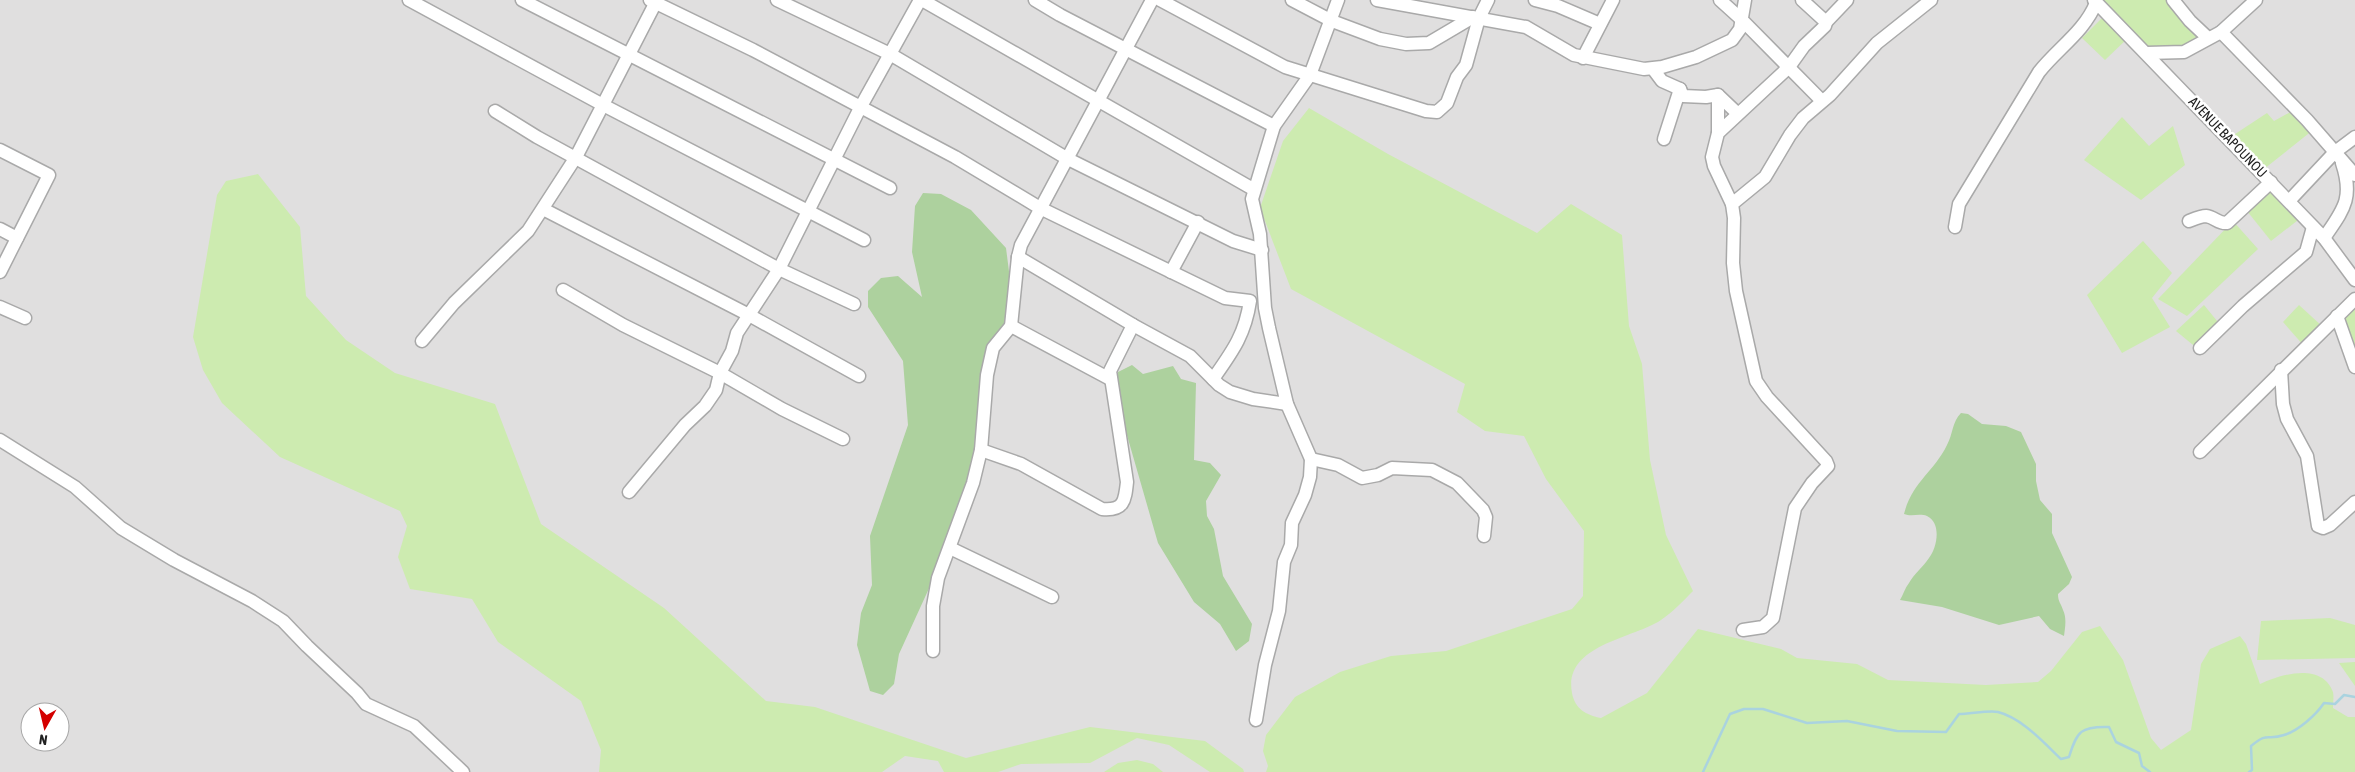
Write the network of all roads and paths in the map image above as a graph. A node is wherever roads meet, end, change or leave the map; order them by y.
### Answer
1 (409, 0) edge
2 (522, 0) edge
3 (777, 0) edge
4 (921, 0) edge
5 (1035, 0) edge
6 (1152, 0) edge
7 (1160, 0) edge
8 (1292, 0) edge
9 (1338, 0) edge
10 (1376, 0) edge
11 (1488, 0) edge
12 (1535, 0) edge
13 (1613, 0) edge
14 (1720, 0) edge
15 (1745, 0) edge
16 (1802, 0) edge
17 (1847, 0) edge
18 (1931, 0) edge
19 (2173, 0) edge
20 (2256, 0) edge
21 (654, 1) edge
22 (2095, 1) edge
23 (1476, 17) junction
24 (1742, 18) junction
25 (1332, 21) junction
26 (1826, 22) junction
27 (1600, 24) junction
28 (2221, 32) junction
29 (2208, 38) junction
30 (1125, 49) junction
31 (2184, 52) junction
32 (2147, 53) junction
33 (630, 54) junction
34 (890, 54) junction
35 (1584, 58) junction
36 (1789, 67) junction
37 (1653, 69) junction
38 (2168, 74) junction
39 (1310, 75) junction
40 (1680, 89) junction
41 (1718, 95) junction
42 (1822, 101) junction
43 (1098, 102) junction
44 (603, 105) junction
45 (860, 108) junction
46 (496, 111) dead end
47 (1737, 114) junction
48 (1274, 126) junction
49 (1718, 132) junction
50 (2355, 137) edge
51 (1664, 139) dead end
52 (0, 150) edge
53 (2338, 156) junction
54 (576, 157) junction
55 (1068, 159) junction
56 (834, 160) junction
57 (2355, 175) edge
58 (2271, 182) junction
59 (890, 188) dead end
60 (1253, 189) junction
61 (2289, 201) junction
62 (1732, 204) junction
63 (1040, 208) junction
64 (543, 209) junction
65 (810, 210) junction
66 (2189, 221) dead end
67 (1198, 222) junction
68 (1955, 226) dead end
69 (2313, 227) junction
70 (0, 229) edge
71 (16, 238) junction
72 (2324, 238) junction
73 (864, 240) dead end
74 (1262, 250) junction
75 (1018, 257) junction
76 (779, 269) junction
77 (0, 272) edge
78 (1171, 272) junction
79 (2355, 280) edge
80 (563, 290) dead end
81 (2355, 299) edge
82 (1250, 301) junction
83 (1265, 302) junction
84 (854, 304) dead end
85 (0, 307) edge
86 (749, 315) junction
87 (2337, 316) junction
88 (25, 318) dead end
89 (1133, 325) junction
90 (1011, 326) junction
91 (422, 341) dead end
92 (2200, 348) dead end
93 (2355, 367) edge
94 (2281, 370) junction
95 (720, 373) junction
96 (859, 376) dead end
97 (1110, 379) junction
98 (1213, 379) junction
99 (1287, 404) junction
100 (843, 439) dead end
101 (0, 440) edge
102 (981, 450) junction
103 (2200, 452) dead end
104 (1311, 459) junction
105 (629, 492) dead end
106 (2355, 502) edge
107 (1484, 536) dead end
108 (950, 548) junction
109 (1052, 597) dead end
110 (1743, 630) dead end
111 (933, 651) dead end
112 (1256, 720) dead end
113 (463, 772) edge

1 - 44 street
2 - 33 street
3 - 34 street
4 - 34 street
4 - 43 street
5 - 30 street
6 - 30 street
7 - 39 street
8 - 25 street
9 - 25 street
10 - 23 street
11 - 23 street
12 - 27 street
13 - 27 street
14 - 24 street
15 - 24 street
16 - 26 street
17 - 26 street
18 - 42 street
19 - 29 street
20 - 28 street
21 - 33 street
21 - 45 street
22 - 32 street, AVENUE BAPOUNOU
22 - 68 street
23 - 25 street
23 - 35 street
23 - 39 street
24 - 36 street
24 - 37 street
25 - 39 street
26 - 36 street
27 - 35 street
28 - 29 street
28 - 53 street
29 - 31 street
30 - 43 street
30 - 48 street
31 - 32 street
31 - 38 street
32 - 38 street, AVENUE BAPOUNOU
33 - 44 street
33 - 56 street
34 - 45 street
34 - 55 street
35 - 37 street
36 - 42 street
36 - 47 street
37 - 40 street
38 - 58 street, AVENUE BAPOUNOU
39 - 48 street
40 - 41 street
40 - 51 street
41 - 47 street
41 - 49 street
42 - 62 street
43 - 55 street
43 - 60 street
44 - 54 street
44 - 65 street
45 - 56 street
45 - 63 street
46 - 54 street
47 - 49 street
48 - 60 street
49 - 62 street
50 - 53 street
52 - 71 street
53 - 57 street
53 - 61 street
53 - 72 street
54 - 64 street
54 - 76 street
55 - 63 street
55 - 67 street
56 - 59 street
56 - 65 street
58 - 61 street, AVENUE BAPOUNOU
58 - 66 street
60 - 74 street
61 - 69 street, AVENUE BAPOUNOU
62 - 110 street
63 - 75 street
63 - 78 street
64 - 86 street
64 - 91 street
65 - 73 street
65 - 76 street
67 - 74 street
67 - 78 street
69 - 72 street, AVENUE BAPOUNOU
69 - 92 street
70 - 71 street
71 - 77 street
72 - 79 street, AVENUE BAPOUNOU
74 - 83 street
75 - 89 street
75 - 90 street
76 - 84 street
76 - 86 street
78 - 82 street
80 - 95 street
81 - 87 street
82 - 83 street
82 - 98 street
83 - 99 street
85 - 88 street
86 - 95 street
86 - 96 street
87 - 93 street
87 - 94 street
89 - 97 street
89 - 98 street
90 - 97 street
90 - 102 street
94 - 103 street
94 - 106 street
95 - 100 street
95 - 105 street
97 - 102 street
98 - 99 street
99 - 104 street
101 - 113 street
102 - 108 street
104 - 107 street
104 - 112 street
108 - 109 street
108 - 111 street

